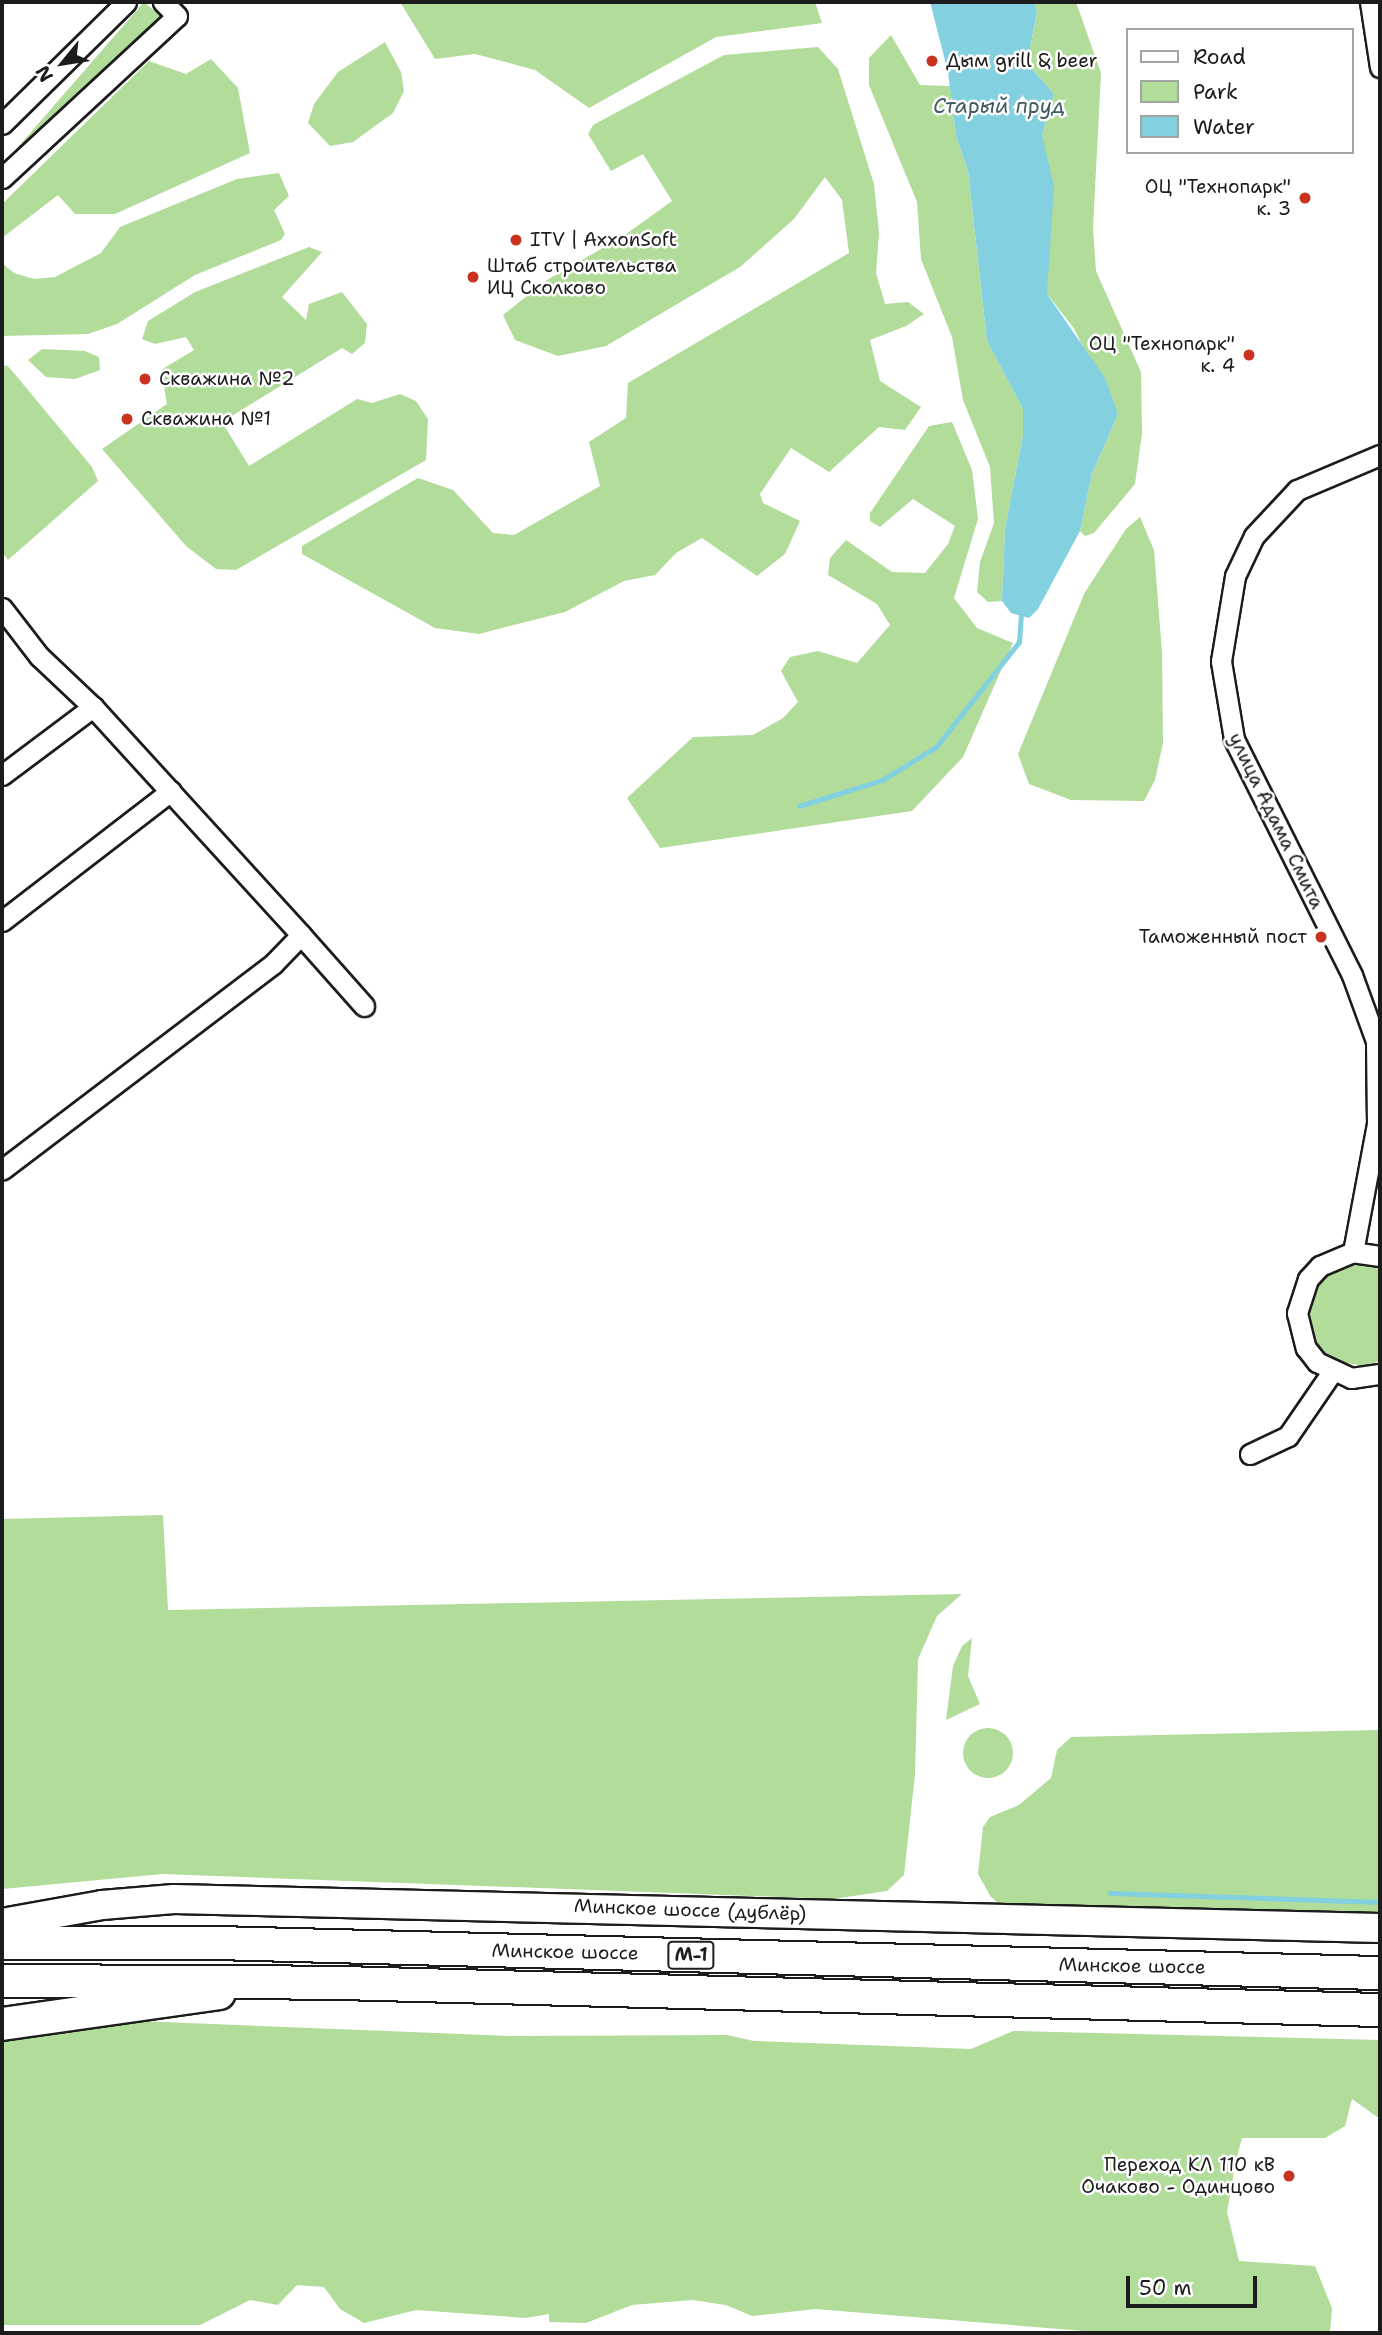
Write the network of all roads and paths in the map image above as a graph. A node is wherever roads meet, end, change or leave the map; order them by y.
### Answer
1 (126, 2) edge
2 (1370, 2) edge
3 (170, 9) edge
4 (1380, 67) edge
5 (2, 124) edge
6 (2, 178) edge
7 (1380, 456) edge
8 (2, 608) edge
9 (93, 707) junction
10 (2, 775) edge
11 (171, 791) junction
12 (2, 921) edge
13 (301, 935) junction
14 (364, 1006) dead end
15 (2, 1170) edge
16 (1353, 1252) junction
17 (1380, 1256) edge
18 (1332, 1372) junction
19 (1380, 1374) edge
20 (1250, 1454) dead end
21 (2, 1923) edge
22 (1380, 1928) edge
23 (2, 1943) edge
24 (1380, 1973) edge
25 (2, 1982) edge
26 (341, 1983) junction
27 (1380, 2010) edge
28 (2, 2025) edge

1 - 5 street
2 - 4 street
3 - 6 street
7 - 16 street, улица Адама Смита
8 - 9 street
9 - 10 street
9 - 11 street
11 - 12 street
11 - 13 street
13 - 14 street
13 - 15 street
16 - 17 street
16 - 18 street
18 - 19 street
18 - 20 street
21 - 22 main road, Минское шоссе (дублёр)
23 - 24 main road, Минское шоссе / М-1
25 - 26 main road, Минское шоссе / М-1
26 - 27 main road, Минское шоссе / М-1
26 - 28 main road

